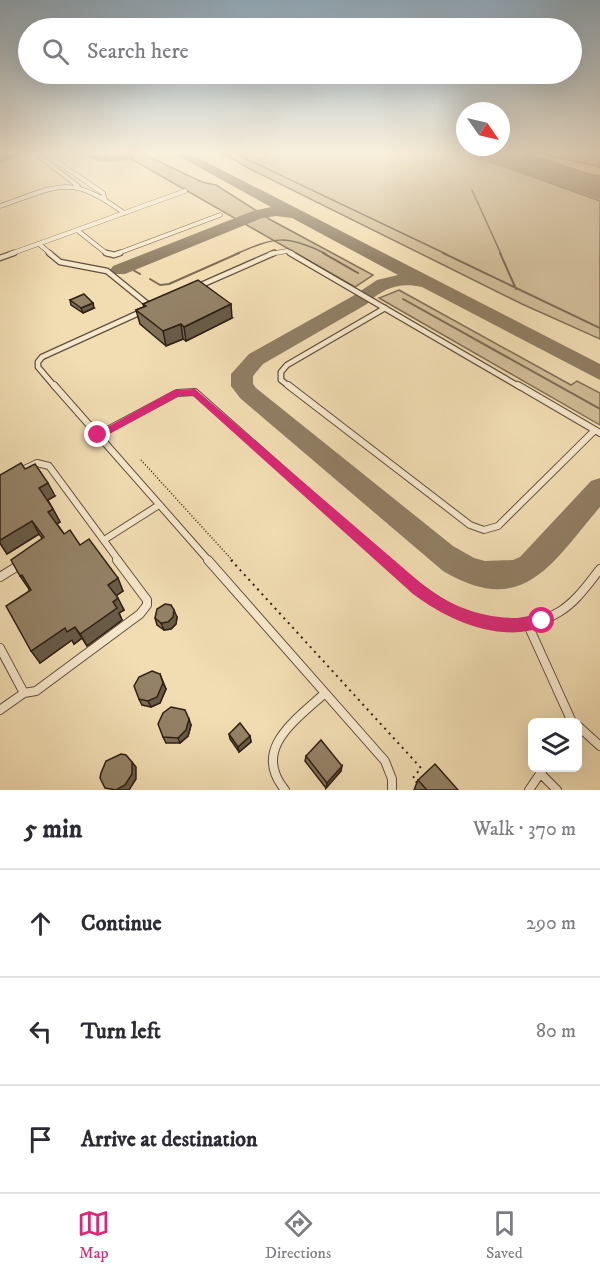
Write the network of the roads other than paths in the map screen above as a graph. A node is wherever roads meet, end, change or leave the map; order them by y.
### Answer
1 (54, 190) edge
2 (85, 190) edge
3 (98, 190) edge
4 (185, 191) dead end
5 (105, 200) junction
6 (0, 206) edge
7 (124, 213) junction
8 (220, 215) dead end
9 (77, 230) junction
10 (39, 244) junction
11 (0, 258) edge
12 (192, 289) edge
13 (161, 303) edge
14 (151, 308) junction
15 (385, 308) junction
16 (597, 431) edge
17 (98, 435) junction
18 (10, 476) edge
19 (159, 505) junction
20 (104, 540) junction
21 (27, 560) edge
22 (600, 569) edge
23 (0, 577) edge
24 (528, 625) junction
25 (0, 648) edge
26 (24, 693) junction
27 (325, 693) junction
28 (0, 710) edge
29 (572, 718) edge
30 (582, 729) edge
31 (600, 746) edge
32 (541, 772) edge
33 (544, 772) edge
34 (285, 790) edge
35 (392, 790) edge
36 (529, 790) edge
37 (557, 790) edge

1 - 6 lane
2 - 5 lane
3 - 5 lane
4 - 7 lane
5 - 7 lane
7 - 9 lane
8 - 9 lane
9 - 10 lane
10 - 11 lane
10 - 14 lane
12 - 15 lane
13 - 14 lane
14 - 17 lane
15 - 16 lane
15 - 16 lane
17 - 19 lane
17 - 24 lane
18 - 20 lane
19 - 20 lane
19 - 27 lane
20 - 26 lane
21 - 23 lane
22 - 24 lane
24 - 29 lane
25 - 26 lane
26 - 28 lane
27 - 34 lane
27 - 35 lane
30 - 31 lane
32 - 36 lane
33 - 37 lane

